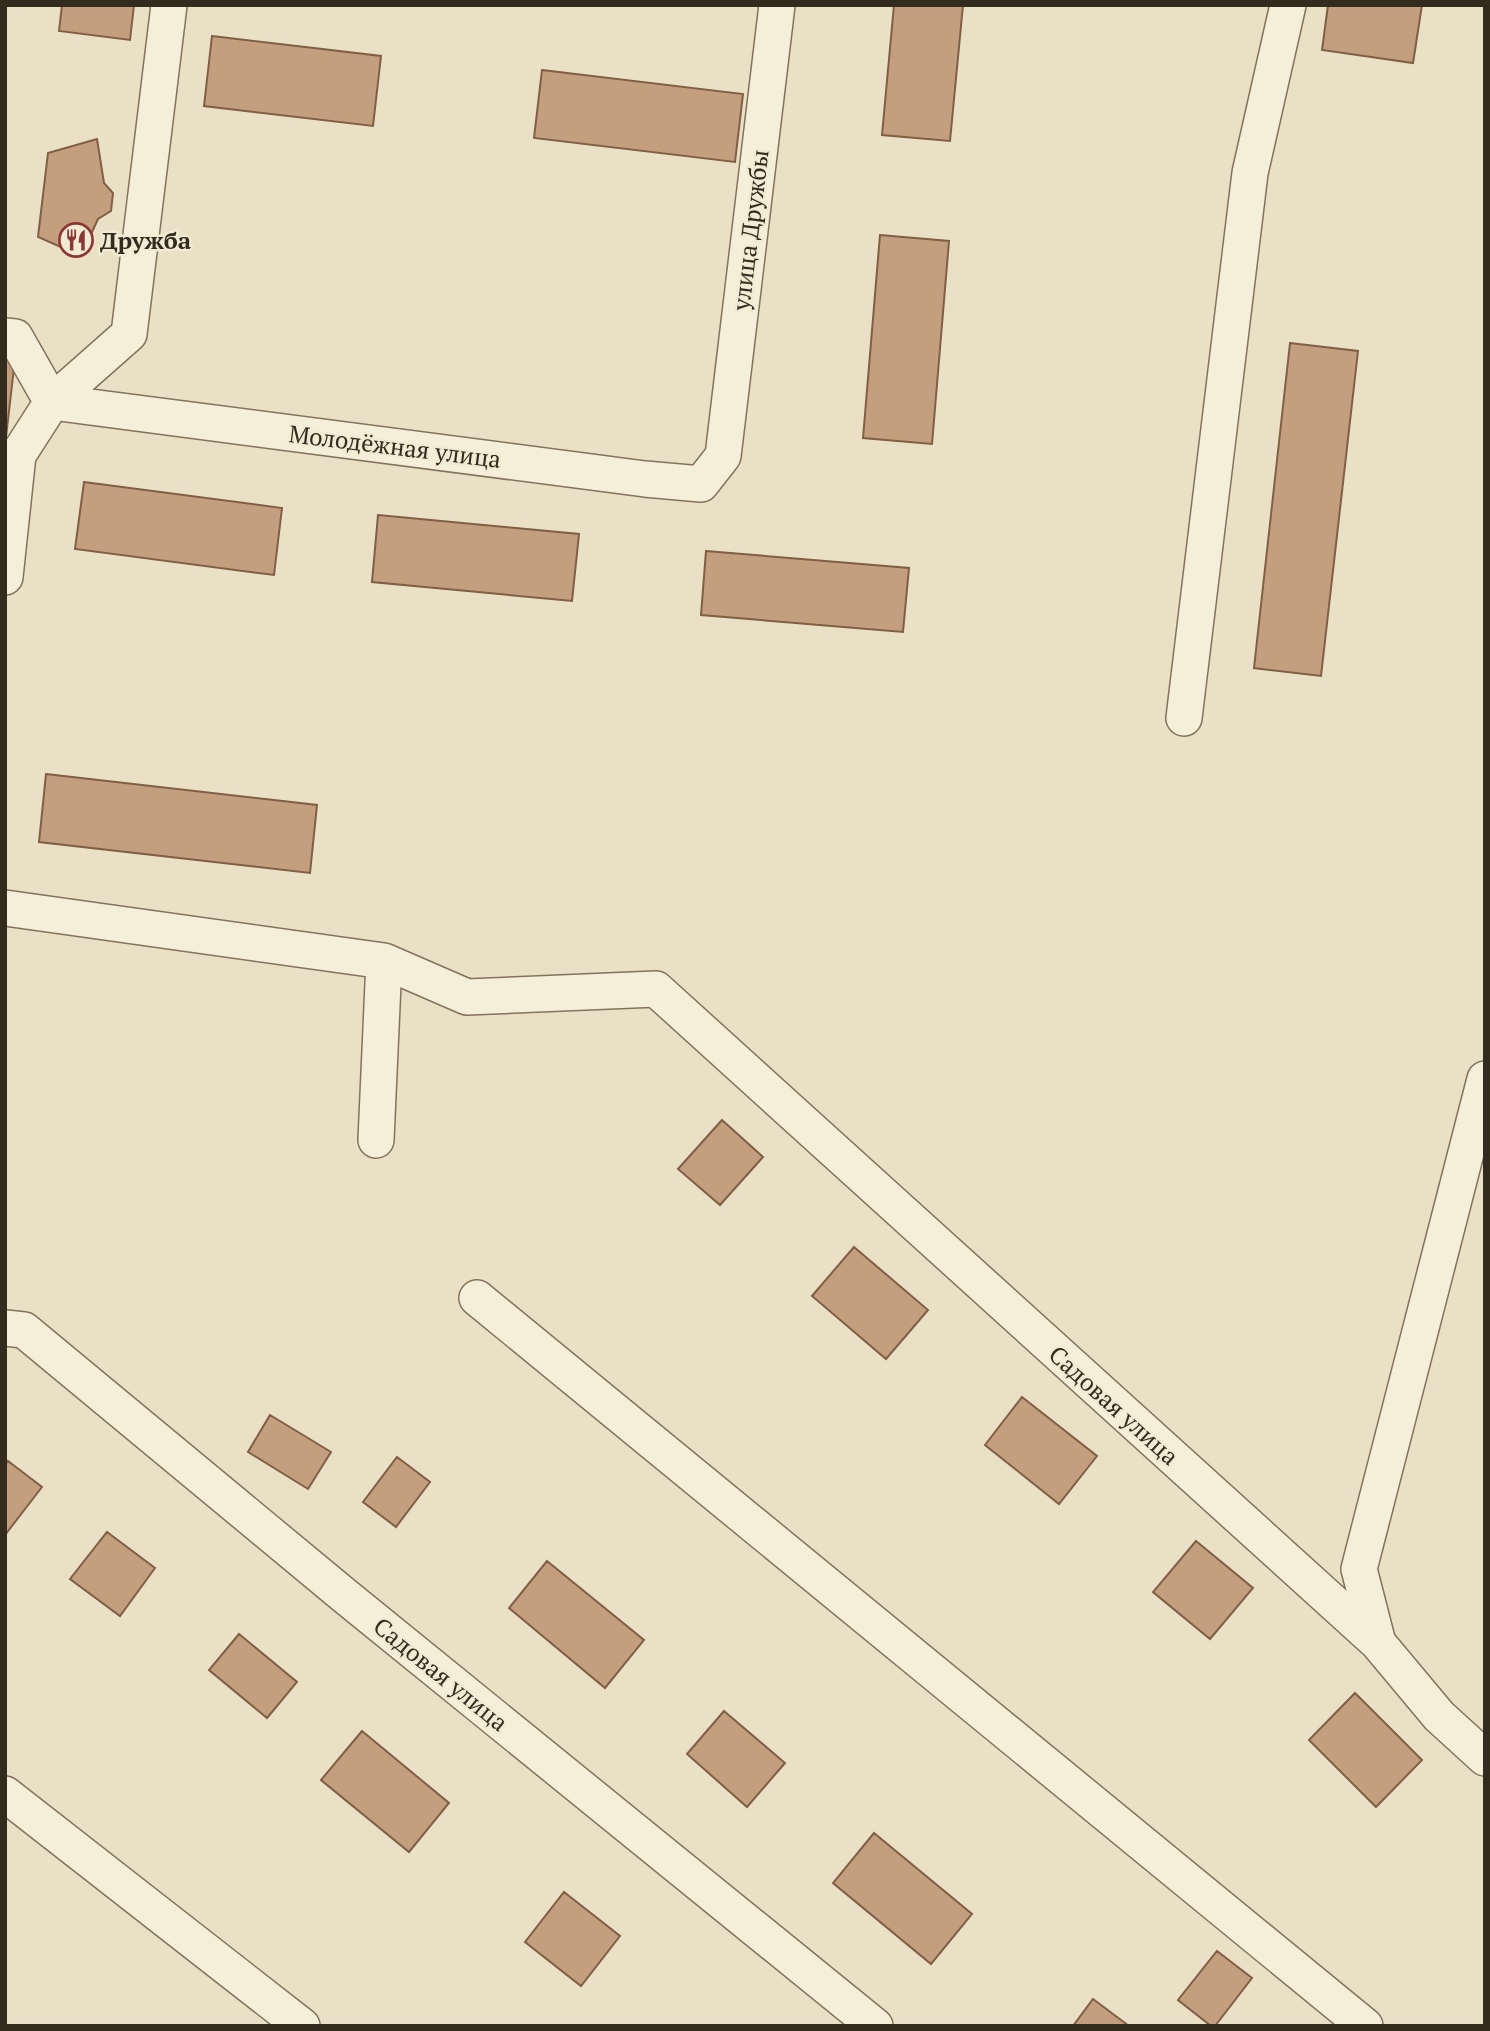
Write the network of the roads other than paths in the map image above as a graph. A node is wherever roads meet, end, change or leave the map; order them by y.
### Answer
1 (169, 5) edge
2 (777, 5) edge
3 (1287, 5) edge
4 (5, 336) edge
5 (52, 402) junction
6 (723, 456) joint
7 (5, 577) edge
8 (1185, 718) dead end
9 (5, 908) edge
10 (384, 961) junction
11 (1485, 1079) edge
12 (376, 1140) dead end
13 (477, 1298) dead end
14 (5, 1328) edge
15 (1378, 1643) junction
16 (1485, 1758) edge
17 (5, 1794) edge
18 (302, 2026) edge
19 (875, 2026) edge
20 (1365, 2026) edge

1 - 5 street
2 - 6 street, улица Дружбы
3 - 8 street
4 - 5 street
5 - 6 street, Молодёжная улица
5 - 7 street
9 - 10 street, Садовая улица
10 - 12 street
10 - 15 street, Садовая улица
11 - 15 street
13 - 20 street
14 - 19 street, Садовая улица
15 - 16 street, Садовая улица
17 - 18 street

